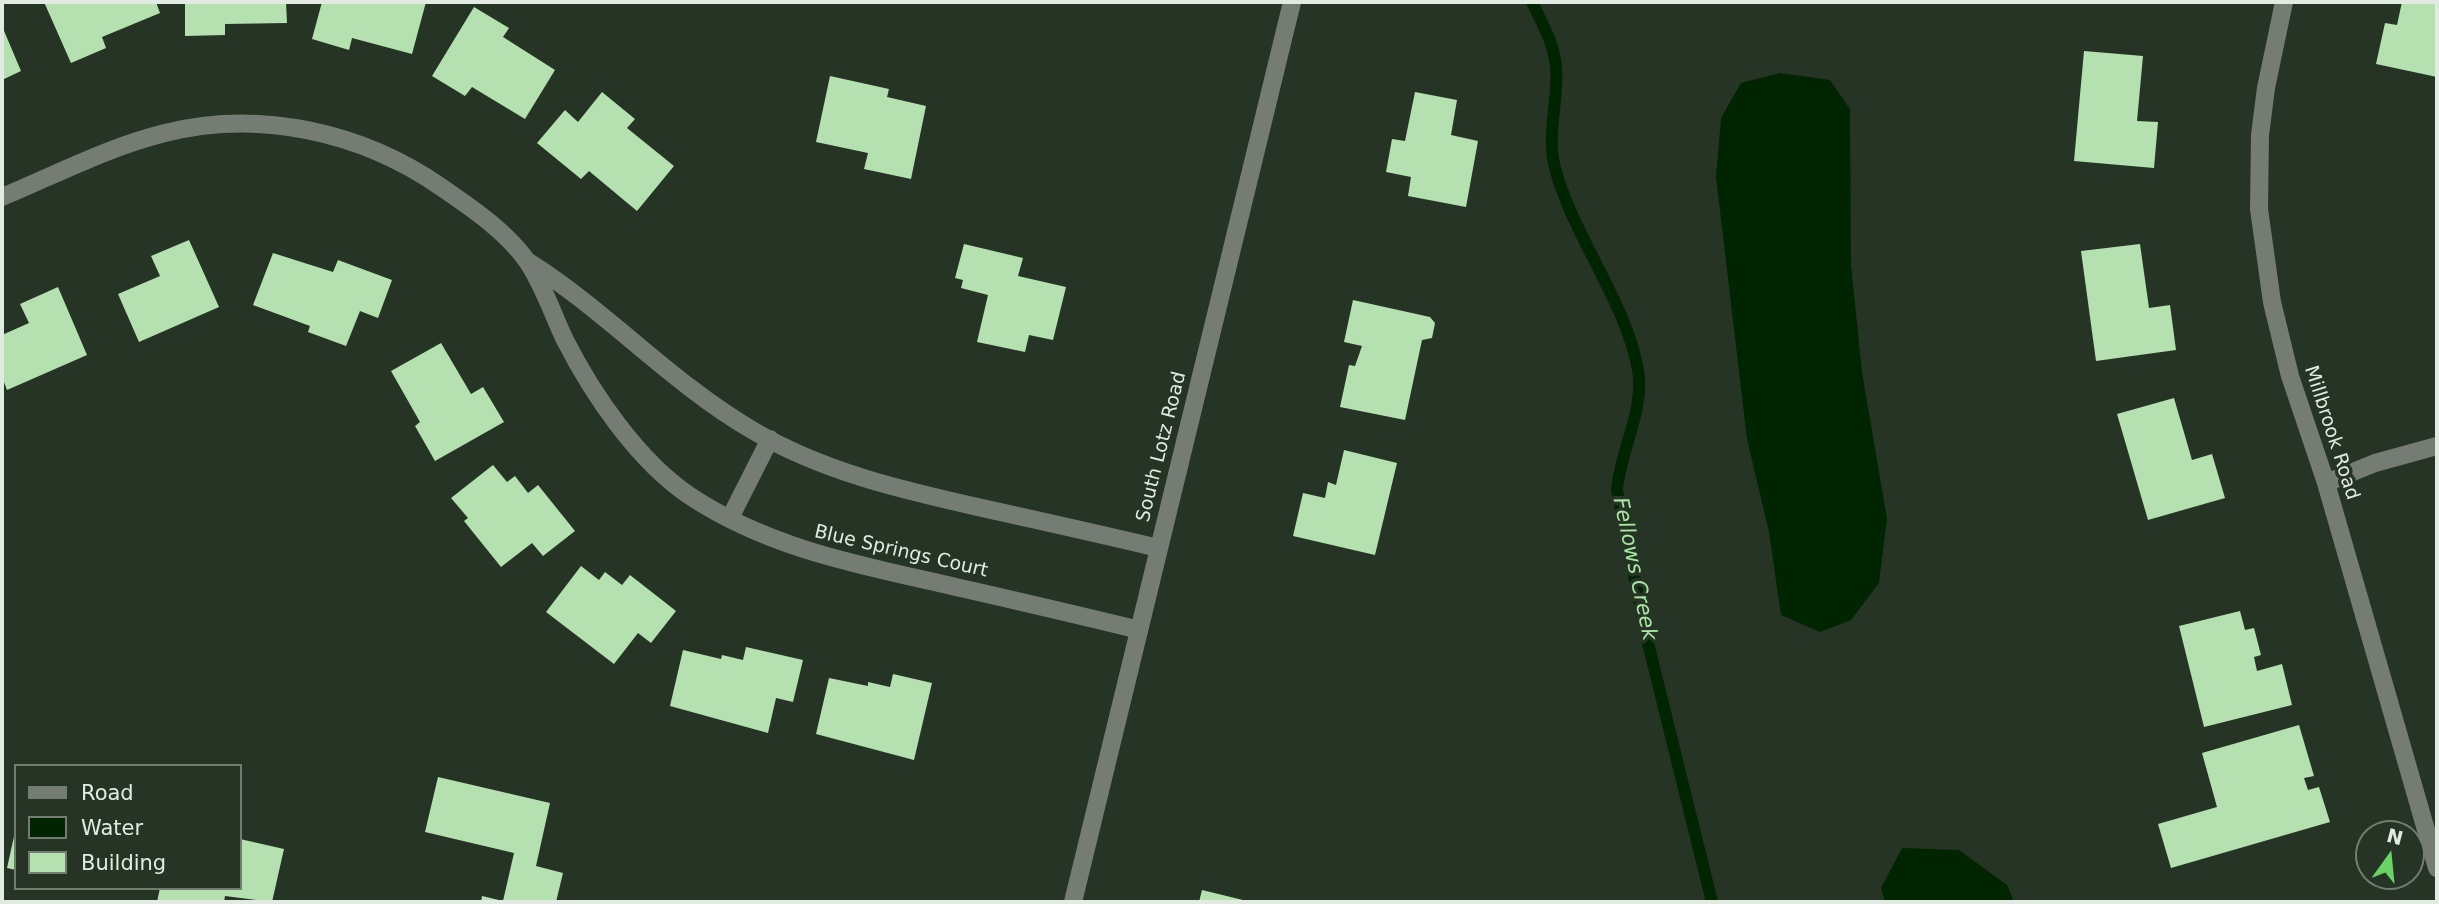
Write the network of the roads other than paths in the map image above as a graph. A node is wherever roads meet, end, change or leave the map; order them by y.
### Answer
1 (1292, 2) edge
2 (2284, 2) edge
3 (2, 197) edge
4 (527, 261) junction
5 (770, 439) junction
6 (2437, 446) edge
7 (2326, 482) junction
8 (730, 518) junction
9 (1158, 548) junction
10 (1139, 630) junction
11 (2437, 868) edge
12 (1073, 902) edge

1 - 9 street, South Lotz Road
2 - 7 street, Millbrook Road
3 - 4 street, Blue Springs Court
4 - 5 street
4 - 8 street, Blue Springs Court
5 - 8 street
5 - 9 street
6 - 7 street
7 - 11 street, Millbrook Road
8 - 10 street, Blue Springs Court
9 - 10 street, South Lotz Road
10 - 12 street, South Lotz Road

